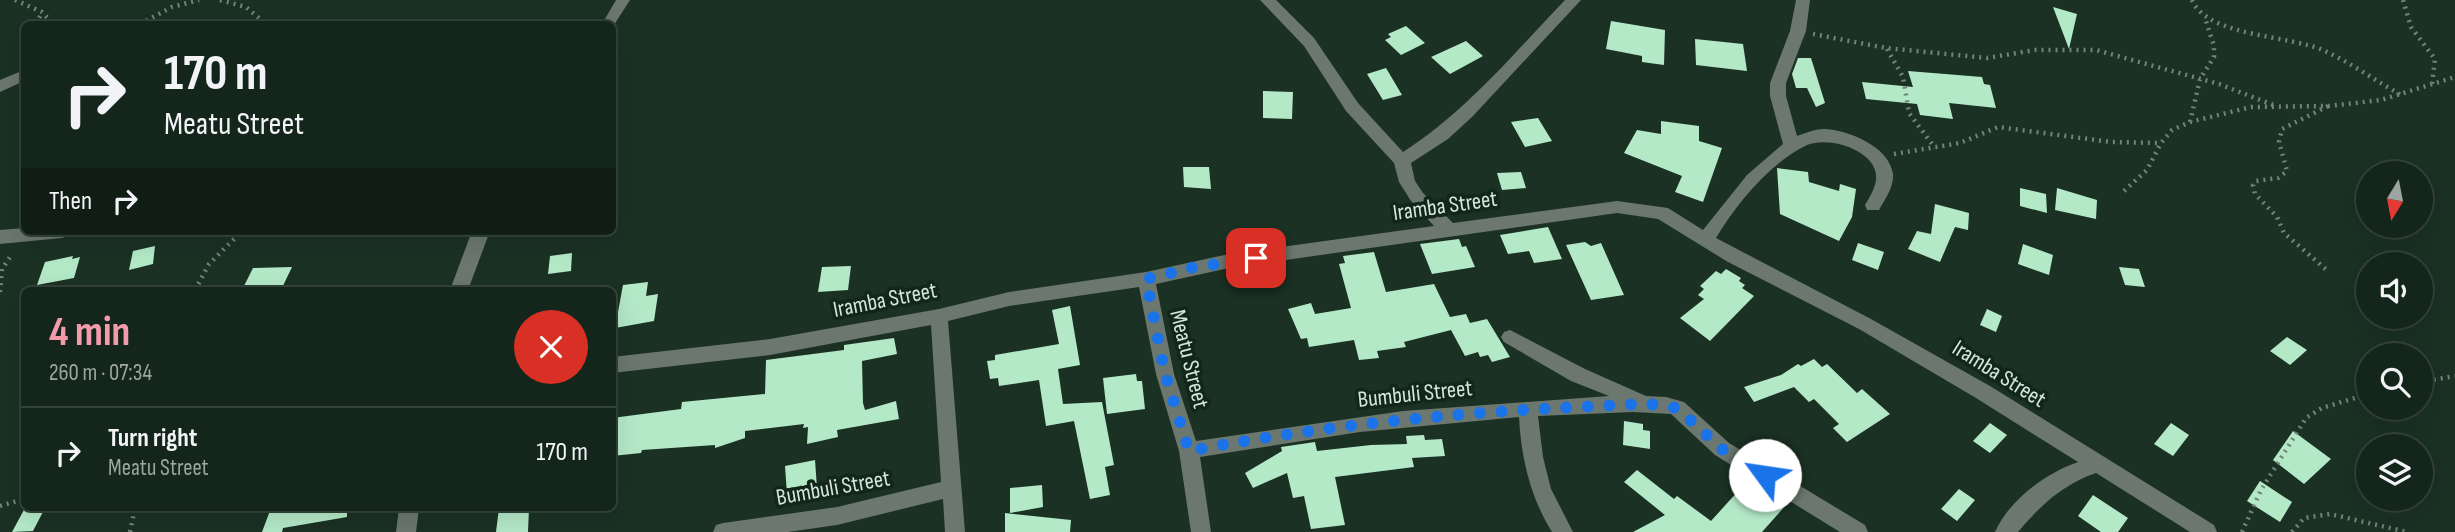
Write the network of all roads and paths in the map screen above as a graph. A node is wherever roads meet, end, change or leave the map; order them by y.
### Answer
1 (15, 0) edge
2 (199, 0) edge
3 (220, 0) edge
4 (623, 0) edge
5 (1267, 0) edge
6 (1574, 0) edge
7 (1803, 0) edge
8 (2192, 0) edge
9 (2403, 0) edge
10 (22, 2) edge
11 (42, 12) junction
12 (2204, 17) junction
13 (38, 21) edge
14 (50, 21) edge
15 (146, 21) edge
16 (264, 21) edge
17 (612, 21) edge
18 (1798, 31) junction
19 (1886, 48) junction
20 (21, 76) edge
21 (2455, 77) edge
22 (2200, 79) junction
23 (2431, 85) junction
24 (0, 86) edge
25 (2401, 95) junction
26 (2276, 106) junction
27 (2329, 106) junction
28 (2190, 122) junction
29 (2161, 143) junction
30 (1793, 145) junction
31 (1936, 148) junction
32 (1874, 157) junction
33 (1402, 161) junction
34 (2124, 191) dead end
35 (1873, 205) dead end
36 (1448, 229) junction
37 (22, 235) edge
38 (48, 235) edge
39 (238, 235) edge
40 (480, 235) edge
41 (0, 237) edge
42 (1706, 240) junction
43 (2329, 272) dead end
44 (1146, 279) junction
45 (197, 287) edge
46 (460, 287) edge
47 (0, 292) edge
48 (939, 316) junction
49 (1510, 337) dead end
50 (616, 365) edge
51 (2455, 376) edge
52 (2433, 381) edge
53 (2356, 398) edge
54 (1648, 404) junction
55 (1528, 409) junction
56 (1189, 451) junction
57 (2097, 464) junction
58 (950, 488) junction
59 (21, 500) edge
60 (0, 506) edge
61 (134, 511) edge
62 (410, 511) edge
63 (758, 529) edge
64 (130, 532) edge
65 (406, 532) edge
66 (723, 532) edge
67 (955, 532) edge
68 (1201, 532) edge
69 (1563, 532) edge
70 (1858, 532) edge
71 (2005, 532) edge
72 (2207, 532) edge
73 (2242, 532) edge
74 (2292, 532) edge
75 (2407, 532) edge

1 - 10 path
2 - 15 path
3 - 16 path
4 - 17 street
5 - 33 street
6 - 33 street
7 - 18 street
8 - 12 path
9 - 23 path
10 - 11 path
11 - 13 path
11 - 14 path
12 - 22 path
12 - 25 path
18 - 19 path
18 - 30 street
19 - 22 path
19 - 31 path
20 - 24 street
21 - 23 path
22 - 26 path
22 - 28 path
23 - 25 path
25 - 27 path
26 - 27 path
26 - 28 path
27 - 43 path
28 - 29 path
29 - 31 path
29 - 34 path
30 - 32 street
30 - 42 street
31 - 32 path
32 - 35 street
33 - 36 street
36 - 42 street, Iramba Street
36 - 44 street, Iramba Street
37 - 41 street
38 - 47 path
39 - 45 path
40 - 46 street
42 - 57 street, Iramba Street
44 - 48 street, Iramba Street
44 - 56 street, Meatu Street
48 - 50 street, Iramba Street
48 - 58 street
49 - 54 street, Bumbuli Street
51 - 52 path
53 - 73 path
54 - 55 street, Bumbuli Street
54 - 70 street, Bumbuli Street
55 - 56 street, Bumbuli Street
55 - 69 street
56 - 68 street, Meatu Street
57 - 71 street
57 - 72 street, Iramba Street
58 - 63 street, Bumbuli Street
58 - 67 street
59 - 60 path
61 - 64 path
62 - 65 street
63 - 66 street, Bumbuli Street
74 - 75 path

